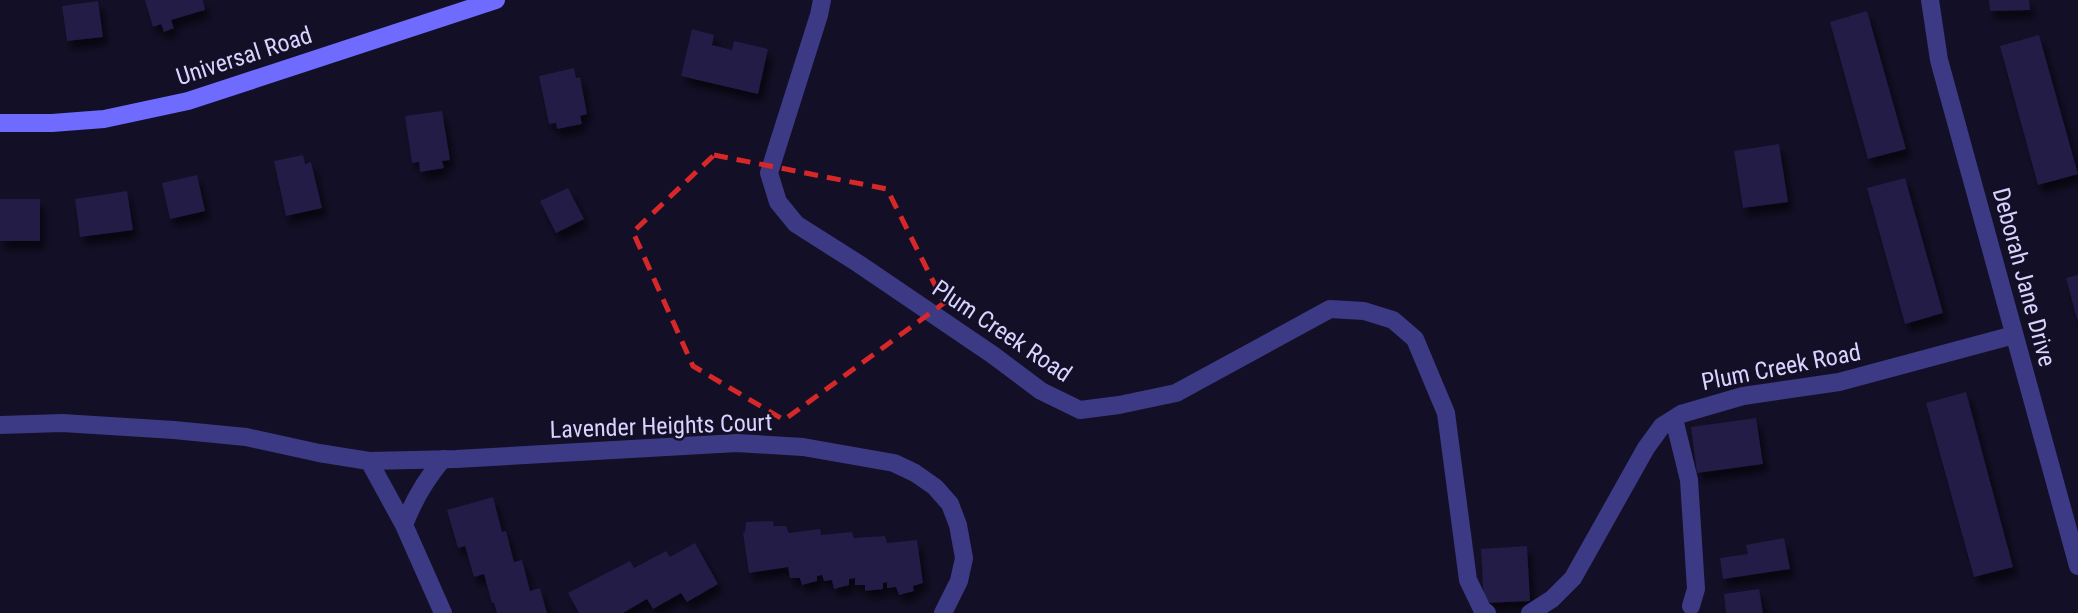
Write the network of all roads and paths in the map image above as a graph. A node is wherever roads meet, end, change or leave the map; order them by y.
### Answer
1 (496, 0) edge
2 (822, 0) edge
3 (1930, 0) edge
4 (0, 123) edge
5 (2014, 335) junction
6 (1674, 419) junction
7 (0, 425) edge
8 (443, 459) junction
9 (369, 461) junction
10 (404, 525) junction
11 (2078, 566) edge
12 (1691, 606) dead end
13 (443, 613) edge
14 (943, 613) edge
15 (1488, 613) edge
16 (1530, 613) edge

1 - 4 street, Universal Road
2 - 15 street, Plum Creek Road
3 - 5 street, Deborah Jane Drive
5 - 6 street, Plum Creek Road
5 - 11 street, Deborah Jane Drive
6 - 12 street
6 - 16 street, Plum Creek Road
7 - 9 street, Lavender Heights Court
8 - 9 street, Lavender Heights Court
8 - 10 street
8 - 14 street, Lavender Heights Court
9 - 10 street
10 - 13 street

